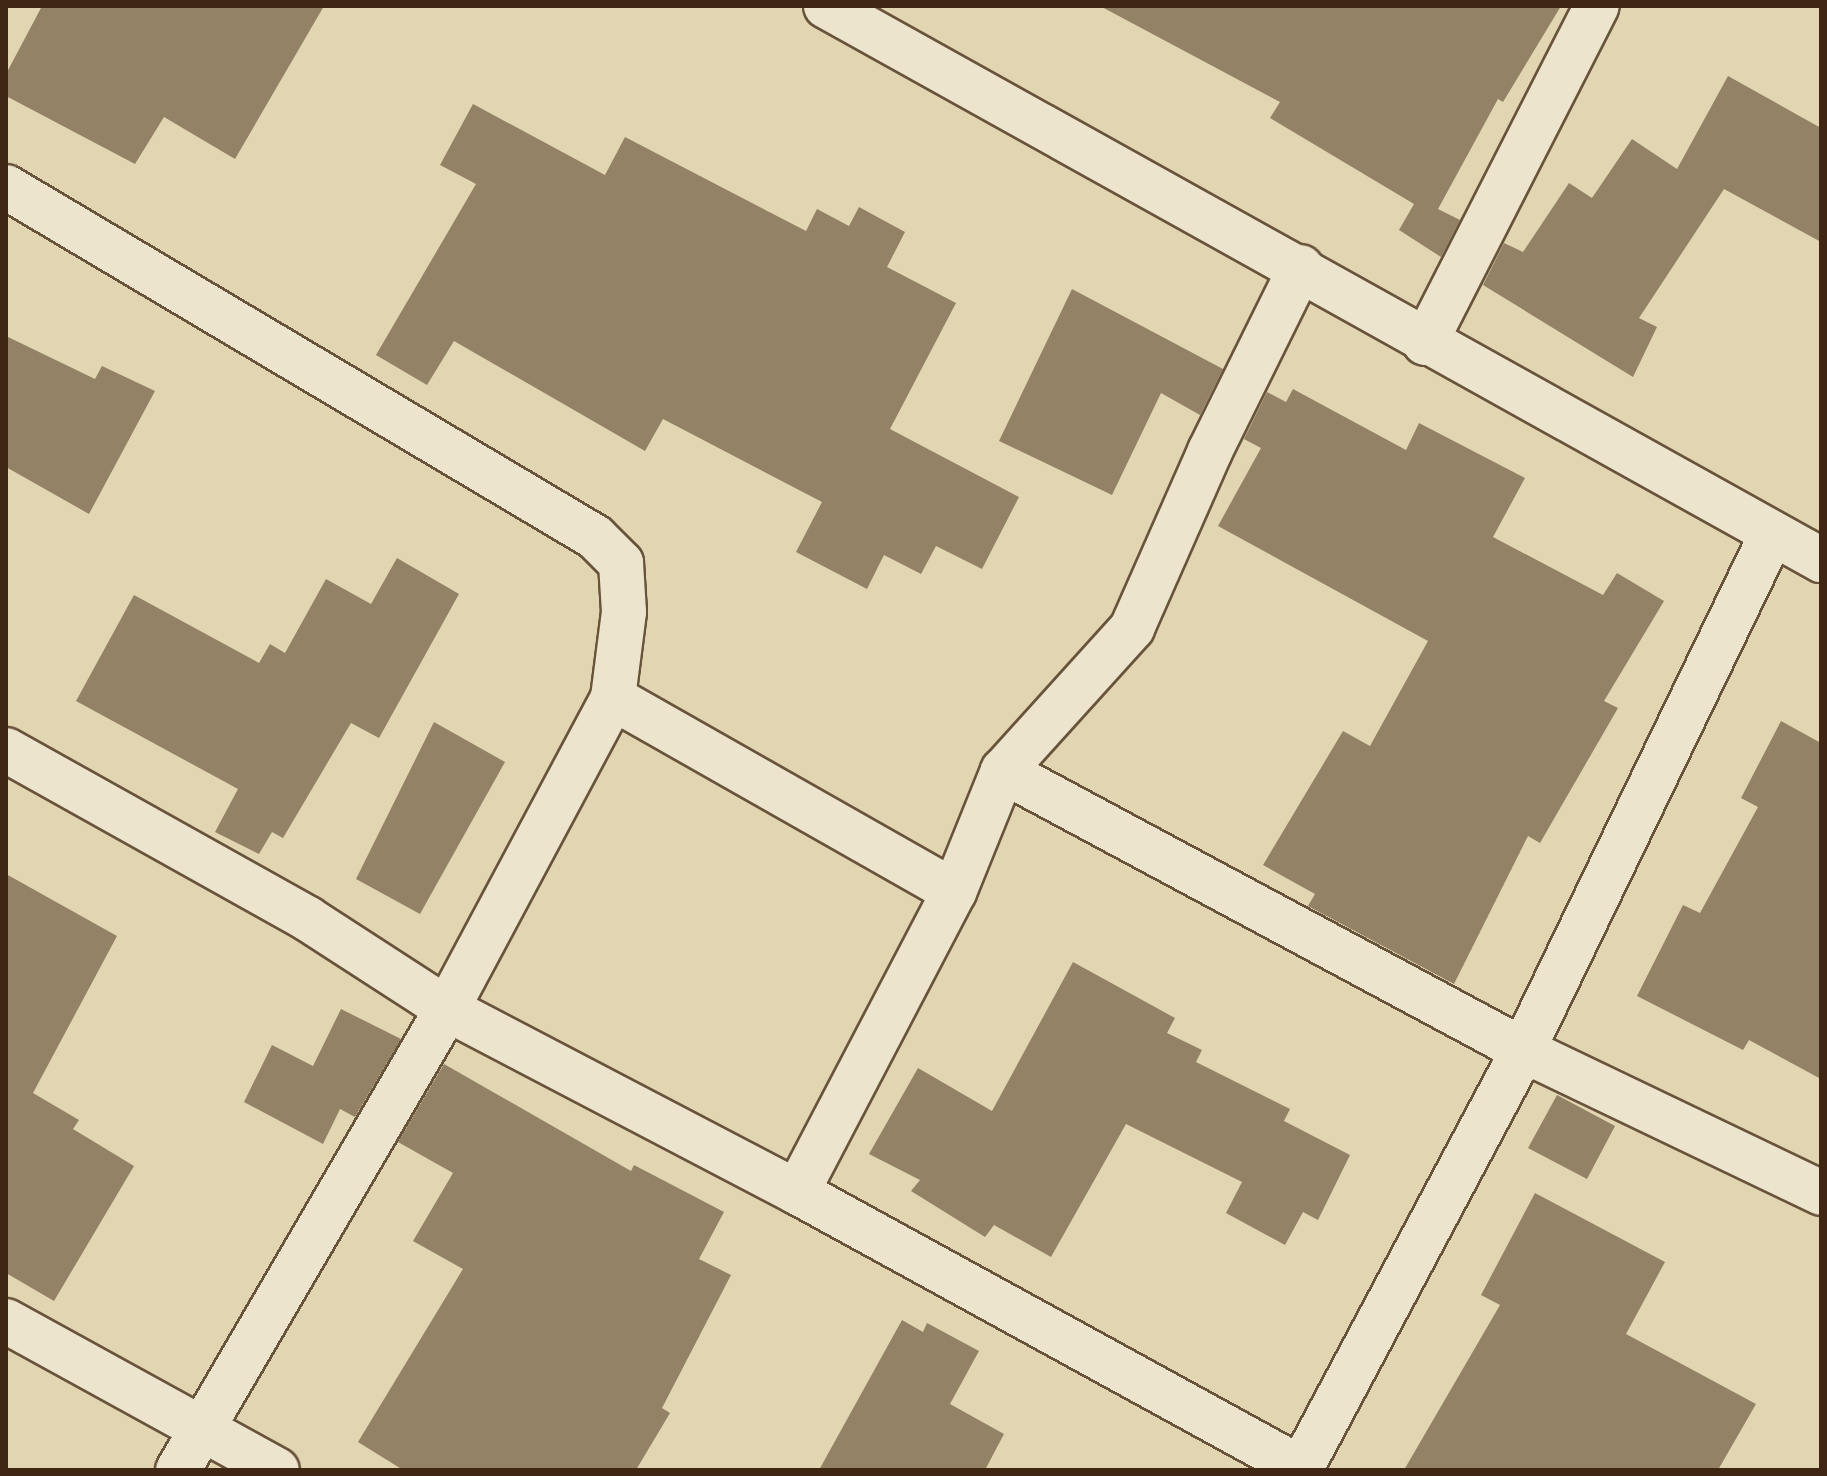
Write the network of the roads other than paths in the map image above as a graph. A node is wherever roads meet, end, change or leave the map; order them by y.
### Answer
1 (826, 6) edge
2 (1597, 6) edge
3 (6, 187) edge
4 (1301, 267) junction
5 (1425, 343) junction
6 (1772, 534) junction
7 (1821, 560) edge
8 (613, 698) junction
9 (6, 750) edge
10 (1003, 771) junction
11 (954, 892) junction
12 (447, 1009) junction
13 (1523, 1050) junction
14 (797, 1192) junction
15 (1821, 1193) edge
16 (6, 1321) edge
17 (202, 1429) junction
18 (1302, 1469) edge
19 (178, 1470) edge
20 (277, 1470) edge

1 - 4 street
2 - 5 street
3 - 8 street
4 - 5 street
4 - 10 street
5 - 6 street
6 - 7 street
6 - 13 street
8 - 11 street
8 - 12 street
9 - 12 street
10 - 11 street
10 - 13 street
11 - 14 street
12 - 14 street
12 - 17 street
13 - 15 street
13 - 18 street
14 - 18 street
16 - 17 street
17 - 19 street
17 - 20 street

